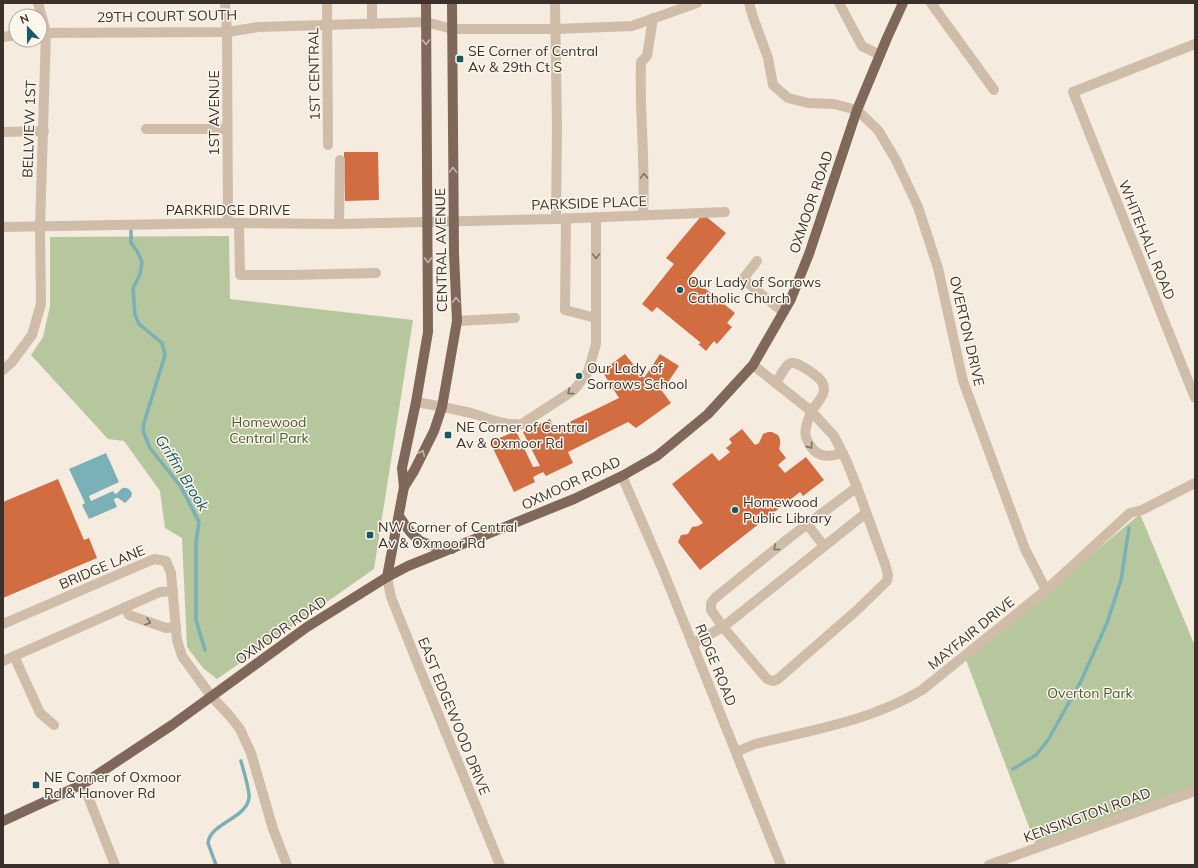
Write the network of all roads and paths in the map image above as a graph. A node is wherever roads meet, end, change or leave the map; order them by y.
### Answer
1 (225, 3) edge
2 (327, 3) edge
3 (372, 3) edge
4 (426, 3) edge
5 (452, 3) edge
6 (555, 3) edge
7 (697, 3) edge
8 (749, 3) edge
9 (839, 3) edge
10 (903, 3) edge
11 (931, 3) edge
12 (653, 18) junction
13 (426, 22) junction
14 (372, 24) junction
15 (327, 25) junction
16 (452, 29) junction
17 (555, 29) junction
18 (48, 32) edge
19 (227, 32) junction
20 (1195, 44) edge
21 (43, 48) edge
22 (880, 56) junction
23 (994, 90) dead end
24 (857, 110) junction
25 (146, 129) dead end
26 (227, 129) junction
27 (44, 131) junction
28 (3, 132) edge
29 (328, 146) dead end
30 (340, 160) dead end
31 (725, 212) dead end
32 (643, 215) junction
33 (596, 217) junction
34 (566, 218) junction
35 (556, 219) junction
36 (454, 220) junction
37 (428, 221) junction
38 (234, 223) junction
39 (339, 224) junction
40 (3, 227) edge
41 (40, 227) junction
42 (757, 261) dead end
43 (376, 273) dead end
44 (783, 312) junction
45 (515, 318) dead end
46 (596, 318) junction
47 (457, 321) junction
48 (753, 365) junction
49 (3, 370) edge
50 (776, 383) junction
51 (1195, 398) edge
52 (416, 402) junction
53 (442, 407) junction
54 (811, 411) junction
55 (843, 454) junction
56 (622, 476) junction
57 (1195, 483) edge
58 (404, 487) junction
59 (857, 487) junction
60 (866, 512) junction
61 (399, 516) junction
62 (807, 524) junction
63 (824, 546) junction
64 (452, 550) junction
65 (387, 577) junction
66 (1046, 590) junction
67 (173, 591) junction
68 (125, 607) junction
69 (3, 624) edge
70 (723, 627) junction
71 (176, 628) junction
72 (692, 644) junction
73 (14, 656) junction
74 (3, 661) edge
75 (211, 696) junction
76 (54, 725) dead end
77 (736, 752) junction
78 (82, 784) junction
79 (1195, 791) edge
80 (3, 821) edge
81 (1014, 861) edge
82 (115, 865) edge
83 (287, 865) edge
84 (500, 865) edge
85 (781, 865) edge
86 (989, 865) edge

1 - 19 street, 1ST AVENUE
2 - 15 street, 1ST CENTRAL
3 - 14 street
4 - 13 main road, CENTRAL AVENUE
5 - 16 main road, CENTRAL AVENUE
6 - 17 street
7 - 12 street, 29TH COURT SOUTH
8 - 24 street
9 - 22 street
10 - 22 main road, OXMOOR ROAD
11 - 23 street
12 - 17 street, 29TH COURT SOUTH
32 -> 12 street
13 - 14 street, 29TH COURT SOUTH
13 - 16 street, 29TH COURT SOUTH
13 -> 37 main road, CENTRAL AVENUE
14 - 15 street, 29TH COURT SOUTH
15 - 19 street, 29TH COURT SOUTH
15 - 29 street, 1ST CENTRAL
16 - 17 street, 29TH COURT SOUTH
36 -> 16 main road, CENTRAL AVENUE
17 - 35 street
18 - 19 street, 29TH COURT SOUTH
19 - 26 street, 1ST AVENUE
20 - 51 street, WHITEHALL ROAD
21 - 27 street, BELLVIEW 1ST
22 - 24 main road, OXMOOR ROAD
24 - 44 main road, OXMOOR ROAD
24 - 66 street, OVERTON DRIVE
25 - 26 street
26 - 38 street, 1ST AVENUE
27 - 28 street
27 - 41 street, BELLVIEW 1ST
30 - 39 street
31 - 32 street, PARKSIDE PLACE
32 - 33 street, PARKSIDE PLACE
33 - 34 street, PARKSIDE PLACE
33 -> 46 street
34 - 35 street, PARKSIDE PLACE
34 - 46 street
35 - 36 street, PARKSIDE PLACE
36 - 37 street, PARKRIDGE DRIVE
47 -> 36 main road, CENTRAL AVENUE
37 - 39 street, PARKRIDGE DRIVE
37 -> 52 main road, CENTRAL AVENUE
38 - 39 street, PARKRIDGE DRIVE
38 - 41 street, PARKRIDGE DRIVE
38 - 43 street, 1ST AVENUE
40 - 41 street, PARKRIDGE DRIVE
41 - 49 street, BELLVIEW 1ST
42 - 44 street
44 - 48 main road, OXMOOR ROAD
45 - 47 street
46 -> 53 street
47 - 53 main road, CENTRAL AVENUE
48 - 50 street
48 - 56 main road, OXMOOR ROAD
50 - 54 street
50 - 54 street
52 - 53 street
52 - 58 main road, CENTRAL AVENUE
58 -> 53 main road, CENTRAL AVENUE
54 - 55 street
54 -> 55 street
55 - 59 street
56 - 64 main road, OXMOOR ROAD
56 - 72 street, RIDGE ROAD
57 - 66 street, MAYFAIR DRIVE
58 - 61 main road, CENTRAL AVENUE
59 - 60 street
59 - 62 street
60 - 63 street
60 - 70 street
61 - 64 main road
61 - 65 main road, CENTRAL AVENUE
62 - 63 street
62 -> 70 street
63 - 70 street
64 - 65 main road, OXMOOR ROAD
65 - 75 main road, OXMOOR ROAD
65 - 84 street, EAST EDGEWOOD DRIVE
66 - 77 street, MAYFAIR DRIVE
67 - 68 street
67 - 69 street, BRIDGE LANE
67 - 71 street, BRIDGE LANE
68 -> 71 street
68 - 73 street
70 - 72 street
71 - 75 street, BRIDGE LANE
72 - 77 street, RIDGE ROAD
73 - 74 street
73 - 76 street
75 - 78 main road, OXMOOR ROAD
75 - 83 street, BRIDGE LANE
77 - 85 street, RIDGE ROAD
78 - 80 main road, OXMOOR ROAD
78 - 82 street
79 - 81 street, KENSINGTON ROAD
81 - 86 street, KENSINGTON ROAD

